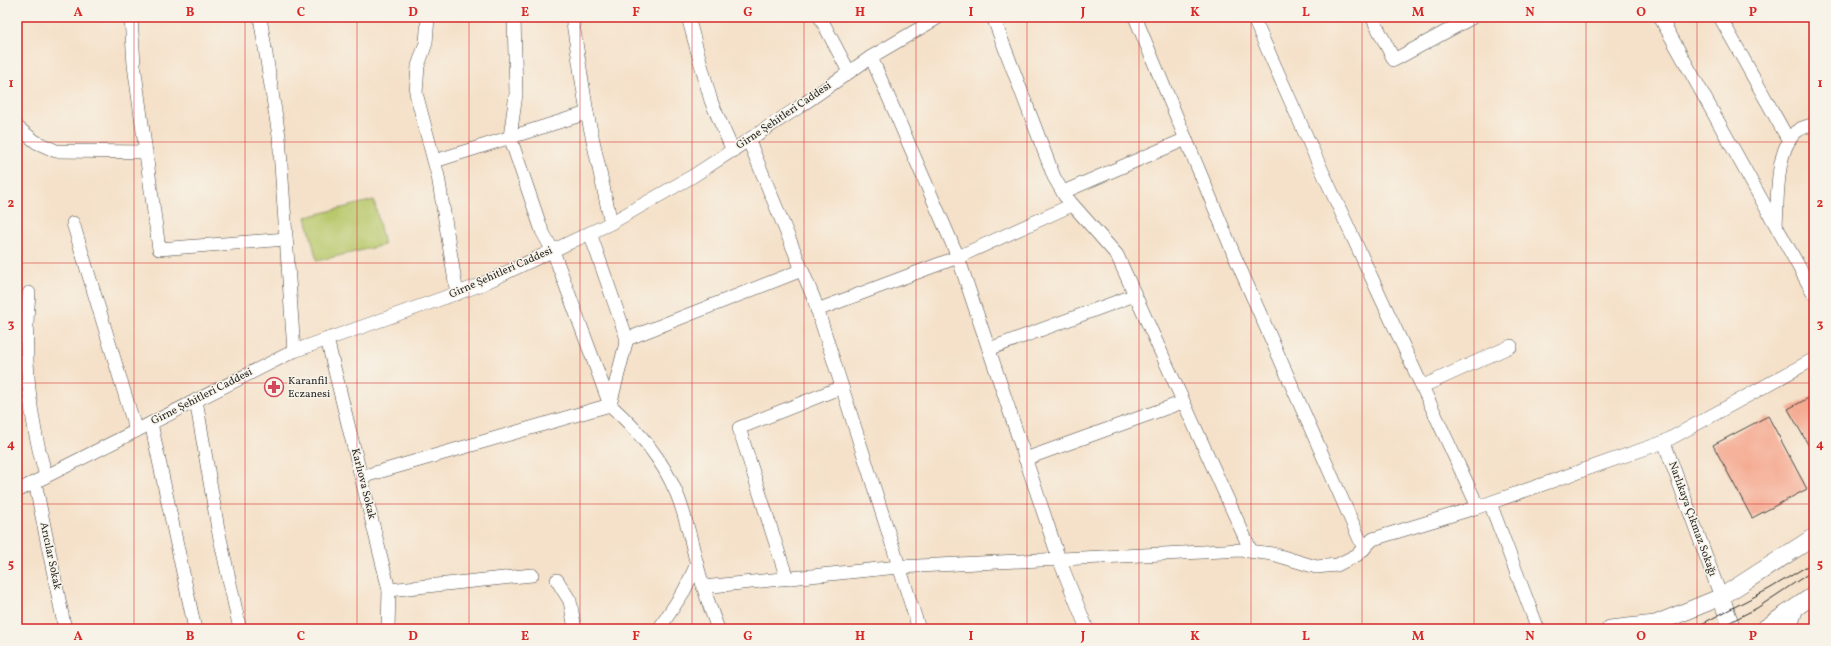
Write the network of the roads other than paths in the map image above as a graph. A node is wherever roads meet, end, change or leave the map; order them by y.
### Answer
1 (131, 17) edge
2 (260, 17) edge
3 (428, 17) edge
4 (514, 17) edge
5 (572, 17) edge
6 (688, 17) edge
7 (820, 17) edge
8 (939, 17) edge
9 (993, 17) edge
10 (1135, 17) edge
11 (1253, 17) edge
12 (1372, 17) edge
13 (1474, 17) edge
14 (1660, 17) edge
15 (1720, 17) edge
16 (871, 57) junction
17 (849, 72) junction
18 (587, 113) junction
19 (1814, 124) edge
20 (17, 127) edge
21 (510, 137) junction
22 (1186, 139) junction
23 (749, 141) junction
24 (1789, 141) junction
25 (733, 151) junction
26 (146, 152) junction
27 (434, 161) junction
28 (1069, 201) junction
29 (73, 223) dead end
30 (611, 223) junction
31 (1776, 225) junction
32 (590, 233) junction
33 (286, 239) junction
34 (553, 251) junction
35 (958, 257) junction
36 (802, 270) junction
37 (29, 293) dead end
38 (457, 294) junction
39 (1814, 294) edge
40 (1135, 295) junction
41 (818, 310) junction
42 (627, 338) junction
43 (327, 339) junction
44 (1511, 346) dead end
45 (989, 349) junction
46 (294, 351) junction
47 (1814, 360) edge
48 (842, 387) junction
49 (1421, 387) junction
50 (196, 400) junction
51 (1183, 402) junction
52 (610, 405) junction
53 (151, 423) junction
54 (136, 431) junction
55 (1664, 442) junction
56 (1025, 459) junction
57 (361, 477) junction
58 (40, 479) junction
59 (17, 491) edge
60 (1484, 505) junction
61 (1814, 537) edge
62 (1364, 549) junction
63 (1251, 551) junction
64 (1059, 559) junction
65 (697, 564) junction
66 (898, 567) junction
67 (532, 575) dead end
68 (787, 579) junction
69 (557, 580) dead end
70 (703, 587) junction
71 (389, 590) junction
72 (1814, 595) edge
73 (1720, 597) junction
74 (1797, 608) junction
75 (65, 629) edge
76 (196, 629) edge
77 (240, 629) edge
78 (388, 629) edge
79 (575, 629) edge
80 (659, 629) edge
81 (718, 629) edge
82 (919, 629) edge
83 (1087, 629) edge
84 (1538, 629) edge
85 (1610, 629) edge
86 (1732, 629) edge
87 (1764, 629) edge
88 (1790, 629) edge

1 - 26 street
2 - 33 street
3 - 27 street
4 - 21 street
5 - 18 street
6 - 25 street
7 - 17 street
8 - 16 street, Girne Şehitleri Caddesi
9 - 28 street
10 - 22 street
11 - 49 street
12 - 13 street
14 - 31 street
15 - 24 street
16 - 17 street, Girne Şehitleri Caddesi
16 - 35 street
17 - 23 street, Girne Şehitleri Caddesi
18 - 21 street
18 - 30 street
19 - 24 street
20 - 26 street
21 - 27 street
21 - 34 street
22 - 28 street
22 - 62 street
23 - 25 street, Girne Şehitleri Caddesi
23 - 36 street
24 - 31 street
25 - 30 street, Girne Şehitleri Caddesi
26 - 33 street
27 - 38 street
28 - 35 street
28 - 40 street
29 - 54 street
30 - 32 street, Girne Şehitleri Caddesi
31 - 39 street
32 - 34 street, Girne Şehitleri Caddesi
32 - 42 street
33 - 46 street
34 - 38 street, Girne Şehitleri Caddesi
34 - 52 street
35 - 41 street
35 - 45 street
36 - 41 street
36 - 42 street
37 - 58 street, Arıcılar Sokak
38 - 43 street, Girne Şehitleri Caddesi
40 - 45 street
40 - 51 street
41 - 48 street
42 - 52 street
43 - 46 street, Girne Şehitleri Caddesi
43 - 57 street, Karlıova Sokak
44 - 49 street
45 - 56 street
46 - 50 street, Girne Şehitleri Caddesi
47 - 55 street
48 - 66 street
48 - 68 street
49 - 60 street
50 - 53 street, Girne Şehitleri Caddesi
50 - 77 street
51 - 56 street
51 - 63 street
52 - 57 street
52 - 65 street
53 - 54 street, Girne Şehitleri Caddesi
53 - 76 street
54 - 58 street, Girne Şehitleri Caddesi
55 - 60 street
55 - 73 street, Narlıkaya Çıkmaz Sokağı
56 - 64 street
57 - 71 street, Karlıova Sokak
58 - 59 street, Girne Şehitleri Caddesi
58 - 75 street, Arıcılar Sokak
60 - 62 street
60 - 84 street
61 - 73 main road
62 - 63 street
63 - 64 street
64 - 66 street
64 - 83 street
65 - 70 street
65 - 80 street
66 - 68 street
66 - 82 street
67 - 71 street
68 - 70 street
69 - 79 street
70 - 81 street
71 - 78 street, Karlıova Sokak
72 - 74 main road
73 - 85 main road
73 - 86 main road
74 - 87 main road
74 - 88 street

